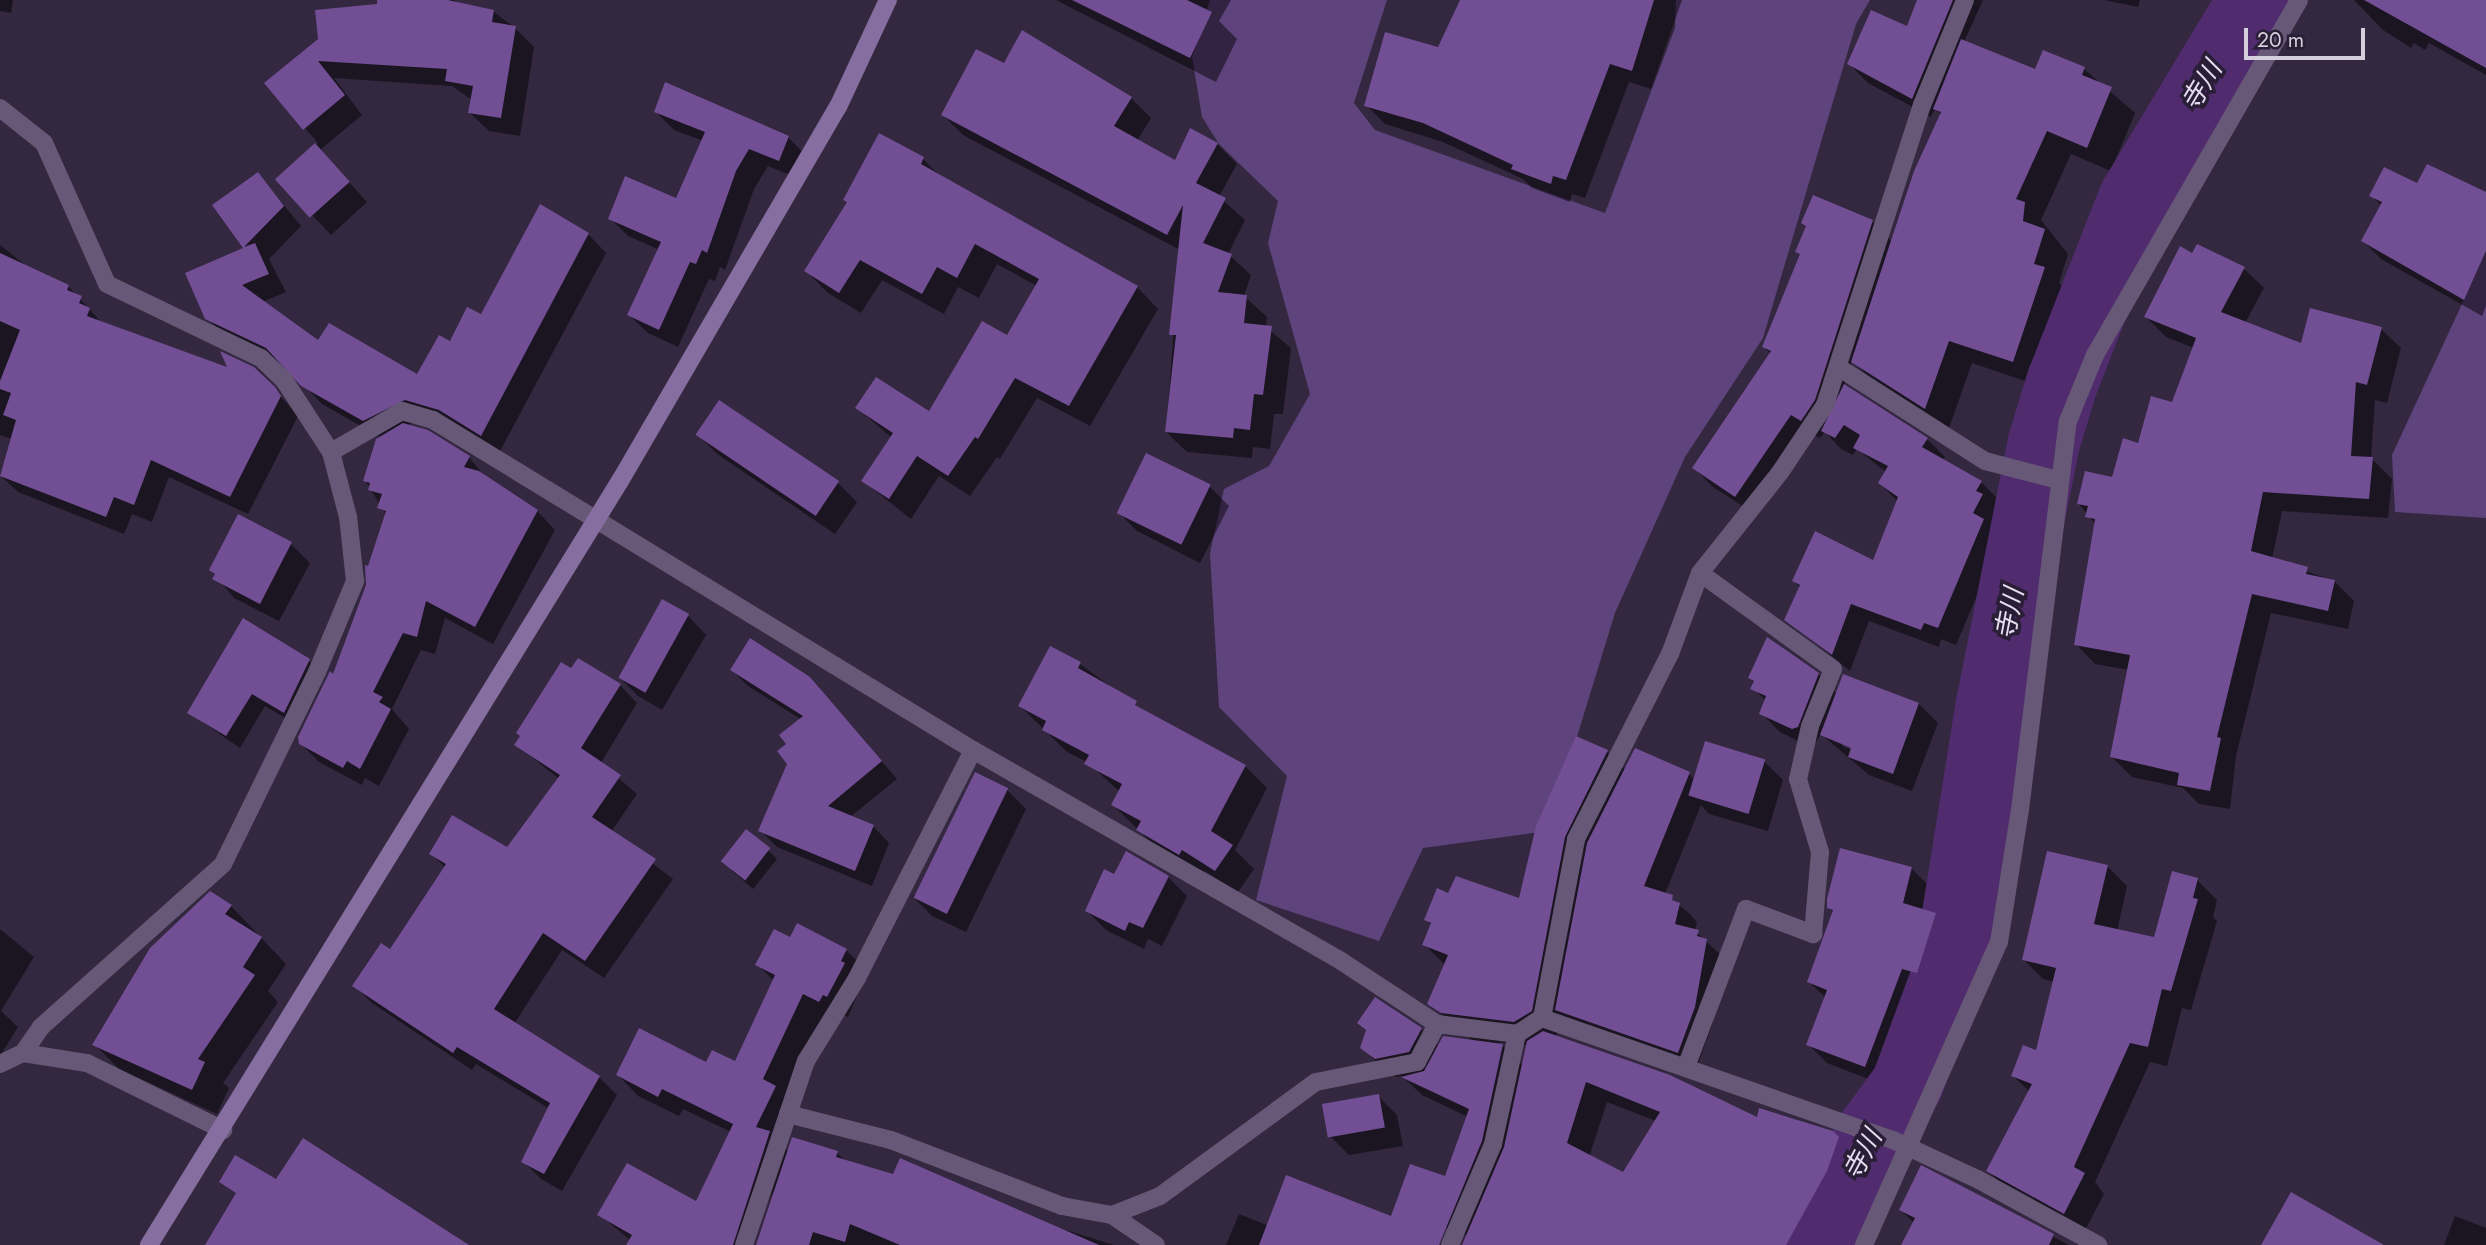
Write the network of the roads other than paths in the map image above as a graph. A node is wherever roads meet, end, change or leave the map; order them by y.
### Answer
1 (888, 0) edge
2 (1965, 0) edge
3 (2299, 0) edge
4 (0, 108) edge
5 (1838, 367) junction
6 (331, 452) junction
7 (2051, 477) junction
8 (594, 520) junction
9 (1700, 573) junction
10 (974, 750) junction
11 (1542, 1018) junction
12 (1437, 1024) junction
13 (1517, 1034) junction
14 (23, 1053) junction
15 (0, 1064) edge
16 (1686, 1067) junction
17 (788, 1114) junction
18 (223, 1130) junction
19 (1910, 1147) junction
20 (1112, 1215) junction
21 (149, 1245) edge
22 (744, 1245) edge
23 (1156, 1245) edge
24 (1450, 1245) edge
25 (1864, 1245) edge
26 (2098, 1245) edge

1 - 8 street
2 - 5 street
3 - 7 street
4 - 6 street
5 - 7 street
5 - 9 street
6 - 8 street
6 - 14 street
7 - 19 street
8 - 10 street
8 - 18 street
9 - 11 street
9 - 16 street
10 - 12 street
10 - 17 street
11 - 13 street
11 - 16 street
12 - 13 street
12 - 20 street
13 - 24 street
14 - 15 street
14 - 18 street
16 - 19 street
17 - 20 street
17 - 22 street
18 - 21 street
19 - 25 street
19 - 26 street
20 - 23 street

